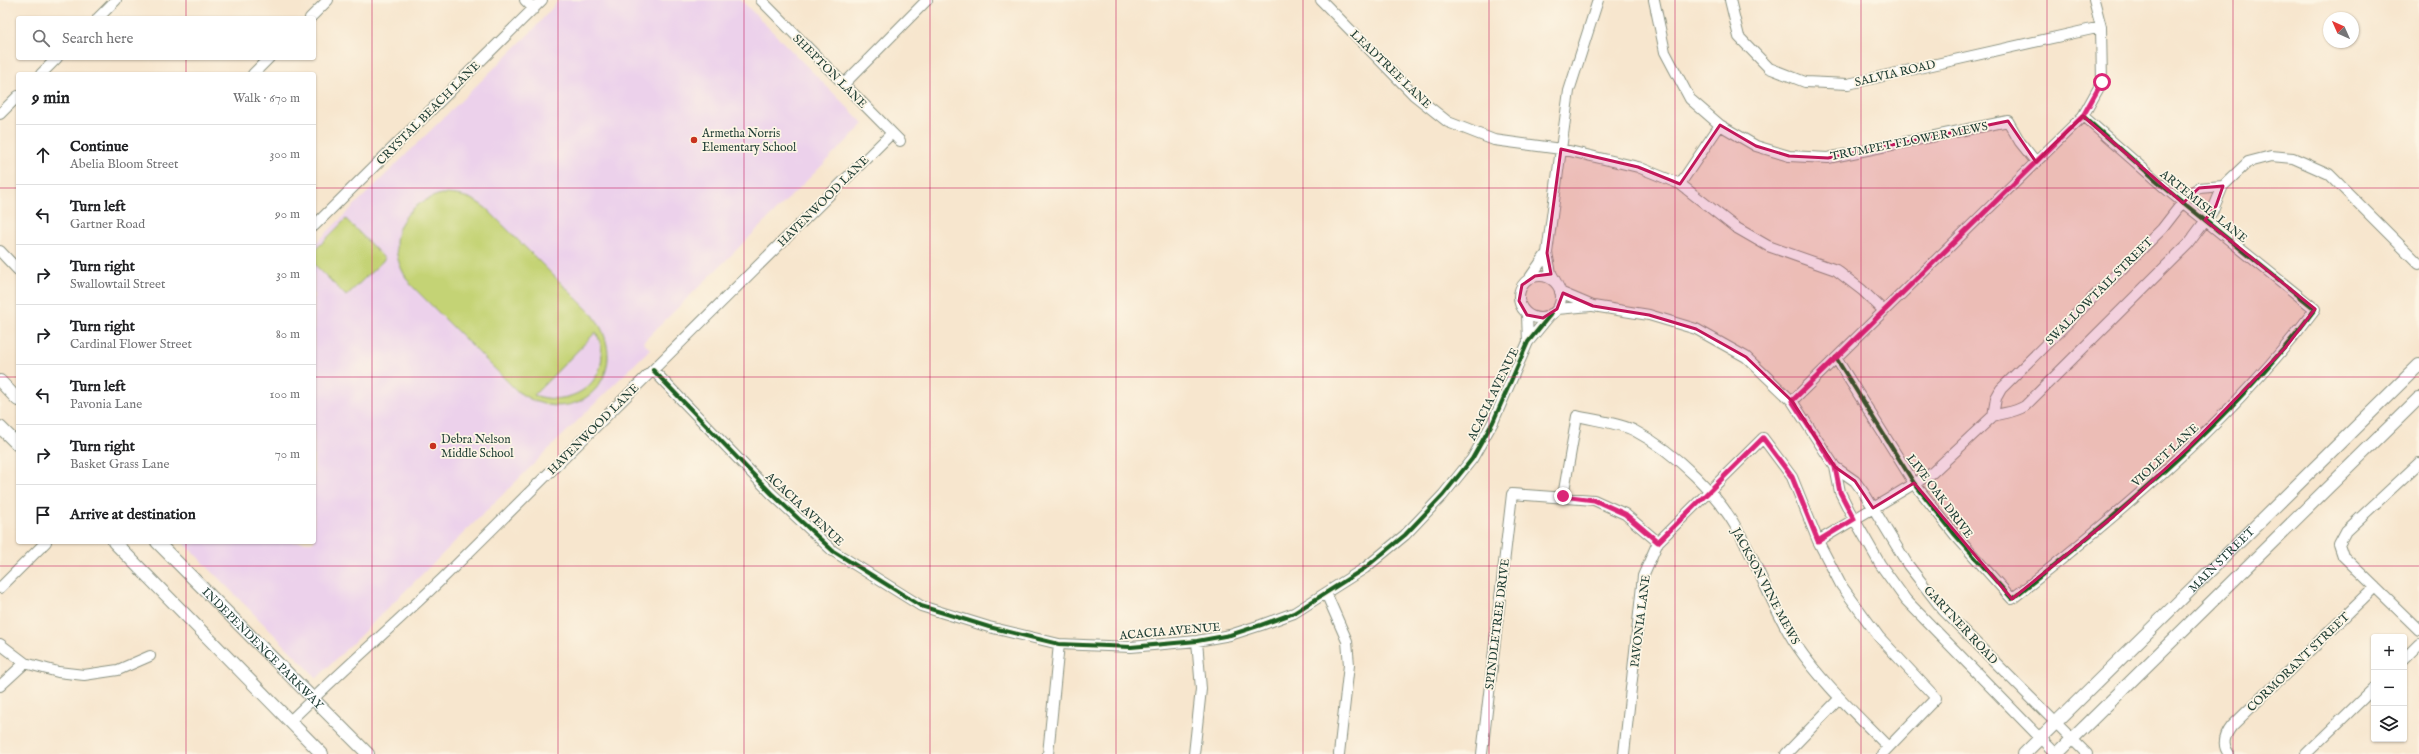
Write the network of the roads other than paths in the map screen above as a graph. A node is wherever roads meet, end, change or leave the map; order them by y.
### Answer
1 (116, 0) edge
2 (328, 0) edge
3 (524, 0) edge
4 (542, 0) edge
5 (761, 0) edge
6 (927, 0) edge
7 (1321, 0) edge
8 (1598, 0) edge
9 (1654, 0) edge
10 (1730, 0) edge
11 (2094, 0) edge
12 (534, 9) junction
13 (100, 16) edge
14 (312, 16) edge
15 (2101, 27) junction
16 (55, 60) edge
17 (267, 60) edge
18 (43, 72) edge
19 (255, 72) edge
20 (844, 84) junction
21 (16, 98) edge
22 (0, 114) edge
23 (2083, 116) junction
24 (1720, 125) junction
25 (892, 133) junction
26 (900, 141) dead end
27 (1561, 149) junction
28 (2036, 162) junction
29 (1680, 184) junction
30 (2223, 186) junction
31 (2183, 203) junction
32 (2205, 220) junction
33 (316, 224) edge
34 (0, 251) edge
35 (1547, 253) junction
36 (2419, 264) edge
37 (16, 268) edge
38 (1527, 280) junction
39 (1559, 288) junction
40 (1593, 306) junction
41 (2315, 309) joint
42 (1884, 311) junction
43 (1554, 312) junction
44 (1527, 315) junction
45 (1528, 342) junction
46 (1836, 358) junction
47 (2419, 365) edge
48 (653, 370) junction
49 (0, 381) edge
50 (16, 398) edge
51 (2419, 398) edge
52 (1792, 401) junction
53 (1993, 416) junction
54 (0, 427) edge
55 (16, 443) edge
56 (2419, 463) edge
57 (1835, 467) junction
58 (1914, 483) junction
59 (1709, 491) junction
60 (1563, 496) junction
61 (1873, 508) junction
62 (1854, 519) junction
63 (1818, 541) junction
64 (1658, 542) junction
65 (44, 544) edge
66 (116, 544) edge
67 (159, 544) edge
68 (2375, 587) junction
69 (0, 588) edge
70 (1326, 593) junction
71 (2012, 599) joint
72 (2419, 630) edge
73 (1197, 641) junction
74 (0, 644) edge
75 (1059, 644) junction
76 (2419, 644) edge
77 (150, 656) dead end
78 (2407, 656) edge
79 (24, 662) junction
80 (0, 686) edge
81 (2371, 691) edge
82 (313, 698) junction
83 (1840, 698) junction
84 (290, 721) junction
85 (2056, 722) junction
86 (2040, 738) junction
87 (2072, 739) junction
88 (1885, 751) edge
89 (322, 754) edge
90 (368, 754) edge
91 (1048, 754) edge
92 (1194, 754) edge
93 (1339, 754) edge
94 (1482, 754) edge
95 (1624, 754) edge
96 (1786, 754) edge
97 (2024, 754) edge
98 (2056, 754) edge
99 (2087, 754) edge
100 (2229, 754) edge
101 (2306, 754) edge

1 - 13 street
2 - 14 street
3 - 12 street
4 - 12 street, CRYSTAL BEACH LANE
5 - 20 street, SHEPTON LANE
6 - 20 street
7 - 27 street, LEADTREE LANE
8 - 27 street
9 - 24 street, TRUMPET FLOWER MEWS
10 - 15 street, SALVIA ROAD
11 - 15 street
12 - 33 street, CRYSTAL BEACH LANE
15 - 23 street
16 - 18 street
17 - 19 street
20 - 25 street, SHEPTON LANE
21 - 22 street
23 - 28 street
23 - 31 street, ARTEMISIA LANE
24 - 28 street, TRUMPET FLOWER MEWS
24 - 29 street
25 - 26 street, SHEPTON LANE
25 - 48 street, HAVENWOOD LANE
27 - 29 street, LEADTREE LANE
27 - 35 street
28 - 42 street
29 - 42 street, LEADTREE LANE
30 - 31 street, SWALLOWTAIL STREET
30 - 32 street
30 - 36 street
31 - 32 street, ARTEMISIA LANE
31 - 53 street, SWALLOWTAIL STREET
32 - 41 street, ARTEMISIA LANE
32 - 53 street
34 - 37 street
35 - 38 street
35 - 39 street
38 - 39 street
38 - 44 street
39 - 40 street
39 - 43 street
40 - 43 street
40 - 52 street, GARTNER ROAD
41 - 71 street, VIOLET LANE
42 - 46 street
43 - 44 street
43 - 45 street
44 - 45 street
45 - 70 street, ACACIA AVENUE
46 - 52 street
46 - 58 street, LIVE OAK DRIVE
47 - 85 main road, MAIN STREET
48 - 75 street, ACACIA AVENUE
48 - 82 street, HAVENWOOD LANE
49 - 50 main road
51 - 87 main road, MAIN STREET
52 - 57 street, GARTNER ROAD
53 - 58 street
54 - 55 main road
56 - 68 street
57 - 61 street, GARTNER ROAD
57 - 62 street, GARTNER ROAD
58 - 61 street
58 - 71 street, LIVE OAK DRIVE
59 - 60 street, JACKSON VINE MEWS
59 - 63 street, PAVONIA LANE
59 - 64 street, PAVONIA LANE
59 - 83 street, JACKSON VINE MEWS
60 - 64 street
60 - 94 street, SPINDLETREE DRIVE
61 - 62 street
61 - 85 street, GARTNER ROAD
62 - 63 street
62 - 86 street, GARTNER ROAD
63 - 88 street
64 - 95 street, PAVONIA LANE
65 - 69 street
66 - 84 main road
67 - 82 main road, INDEPENDENCE PARKWAY
68 - 72 street
68 - 100 street, CORMORANT STREET
70 - 73 street, ACACIA AVENUE
70 - 93 street
73 - 75 street, ACACIA AVENUE
73 - 92 street
74 - 79 street
75 - 91 street
76 - 78 street
77 - 79 street
79 - 80 street
81 - 101 street
82 - 84 street, HAVENWOOD LANE
82 - 90 main road, INDEPENDENCE PARKWAY
83 - 88 street, JACKSON VINE MEWS
83 - 96 street
84 - 89 main road
85 - 86 main road, MAIN STREET
85 - 87 street, GARTNER ROAD
86 - 97 main road, MAIN STREET
86 - 98 street, GARTNER ROAD
87 - 98 main road, MAIN STREET
87 - 99 street, GARTNER ROAD

